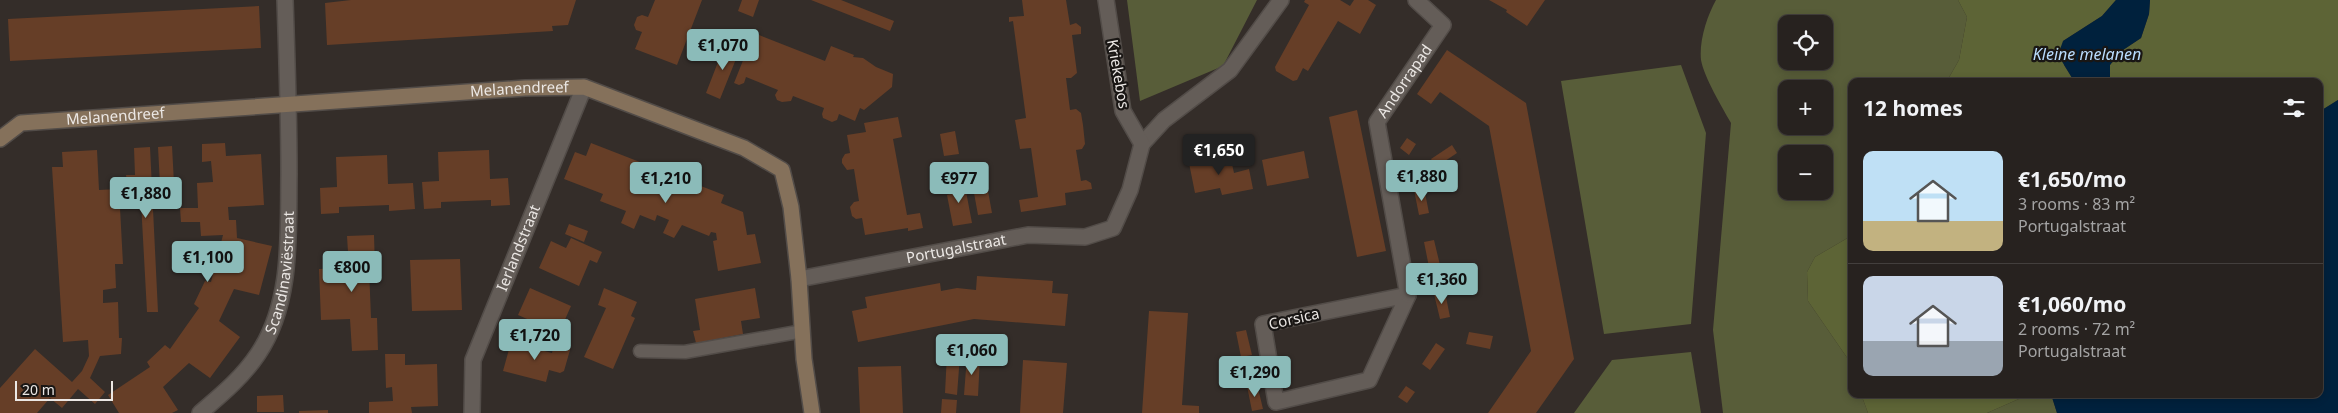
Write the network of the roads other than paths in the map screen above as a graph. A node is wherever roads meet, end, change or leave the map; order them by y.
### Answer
1 (285, 0) edge
2 (1106, 0) edge
3 (1281, 0) edge
4 (1416, 0) edge
5 (584, 87) junction
6 (289, 104) junction
7 (0, 139) edge
8 (1142, 144) junction
9 (800, 279) junction
10 (1408, 296) junction
11 (802, 331) junction
12 (640, 351) dead end
13 (200, 413) edge
14 (472, 413) edge
15 (812, 413) edge

1 - 6 street, Scandinaviëstraat
2 - 8 street, Kriekebos
3 - 8 street
4 - 10 street, Andorrapad
5 - 6 street, Melanendreef
5 - 9 street, Melanendreef
5 - 14 street, Ierlandstraat
6 - 7 street, Melanendreef
6 - 13 street, Scandinaviëstraat
8 - 9 street, Portugalstraat
9 - 11 street, Melanendreef
10 - 10 street, Corsica
11 - 12 lane
11 - 15 street, Melanendreef

